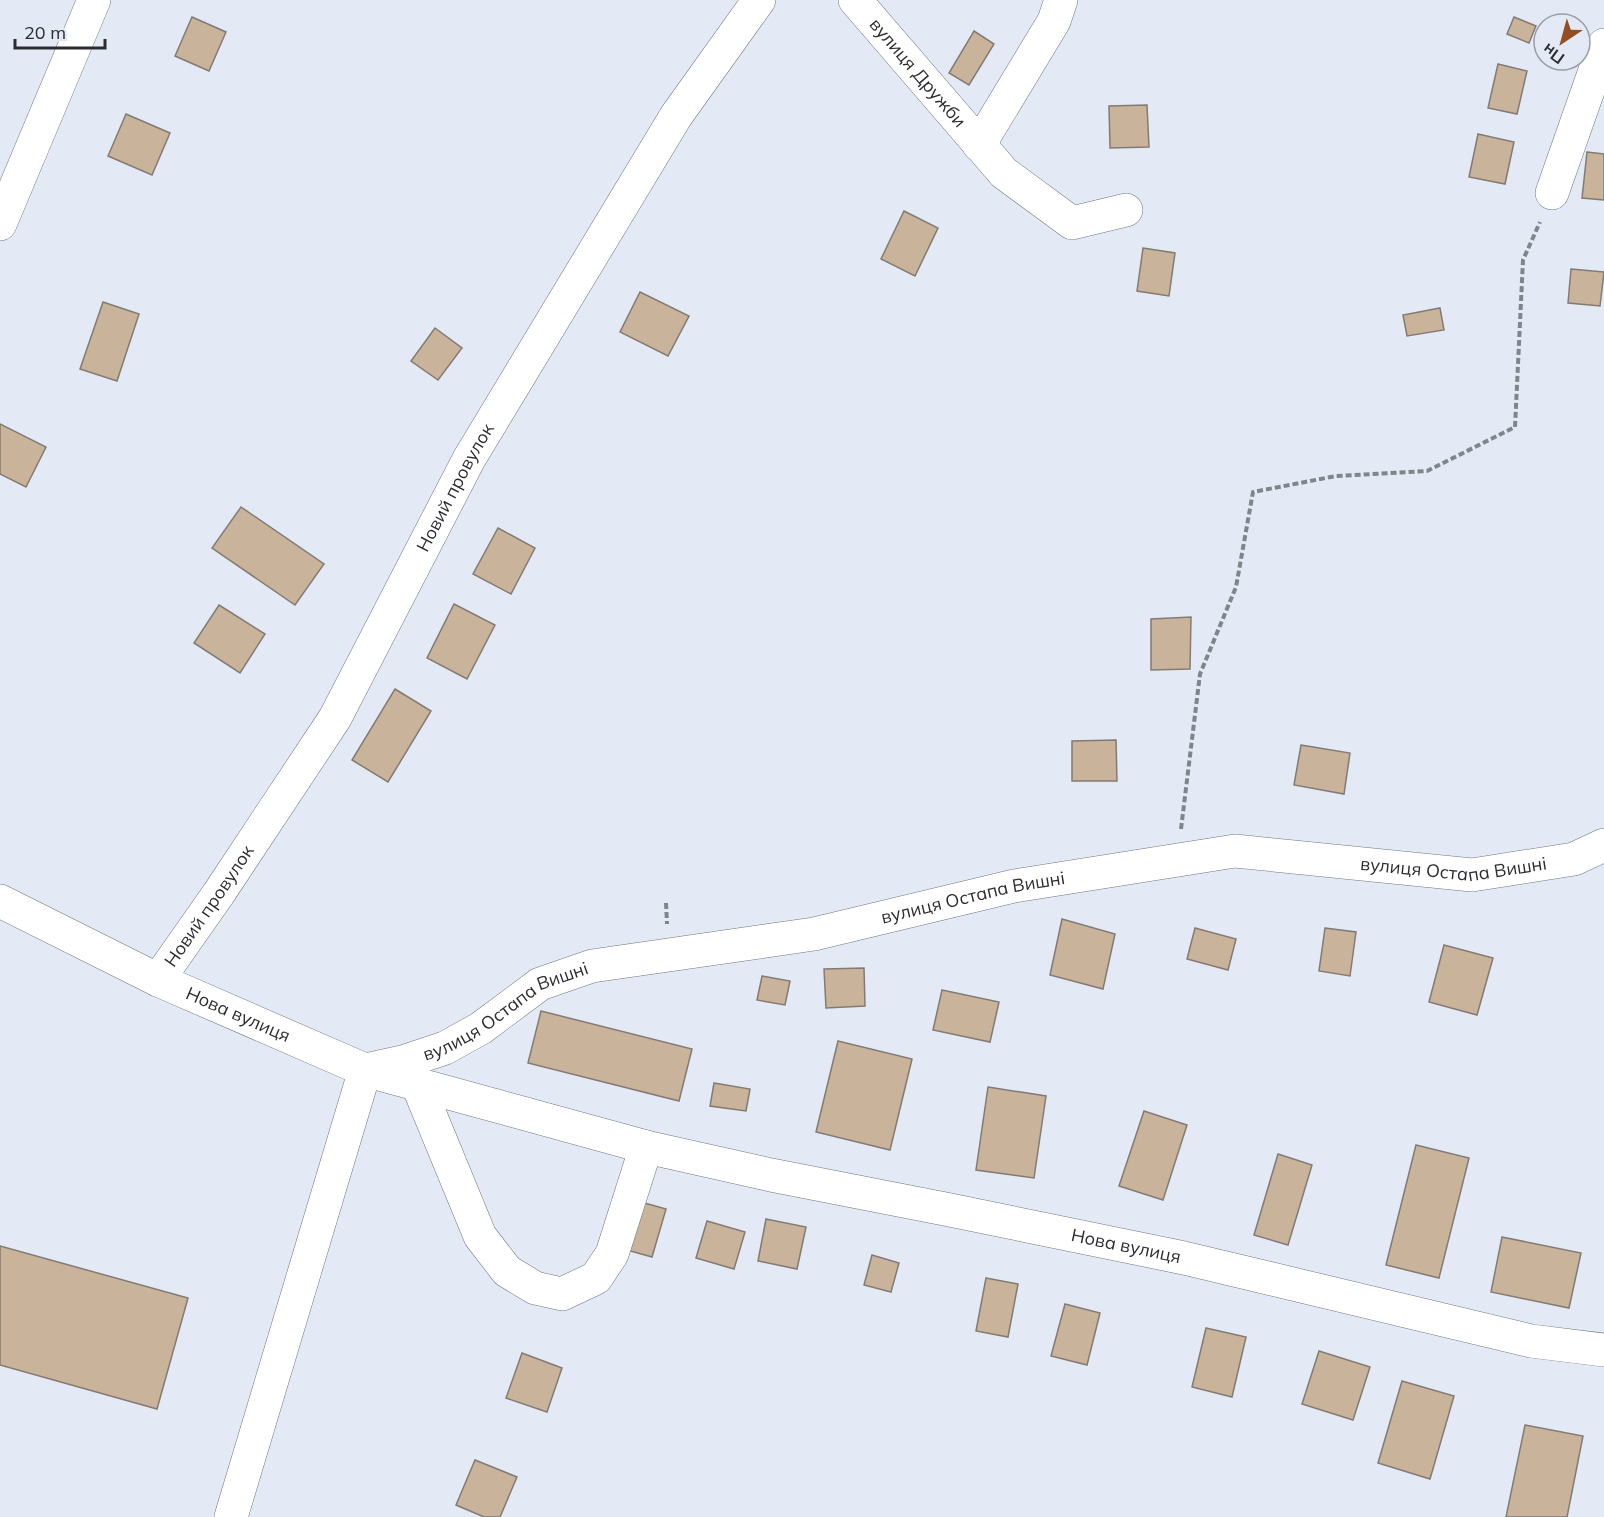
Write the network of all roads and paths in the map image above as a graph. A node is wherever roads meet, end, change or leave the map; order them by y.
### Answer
1 (94, 0) edge
2 (759, 0) edge
3 (855, 0) edge
4 (1061, 0) edge
5 (1604, 45) edge
6 (979, 145) junction
7 (1552, 193) joint
8 (1126, 210) dead end
9 (0, 224) edge
10 (1604, 845) edge
11 (1177, 860) junction
12 (0, 901) edge
13 (158, 980) junction
14 (365, 1070) junction
15 (417, 1083) junction
16 (646, 1148) junction
17 (1604, 1350) edge
18 (231, 1517) edge

1 - 9 street
2 - 13 street, Новий провулок
3 - 6 street, вулиця Дружби
4 - 6 street, вулиця Дружби
5 - 7 street
6 - 8 street, вулиця Дружби
7 - 11 path
10 - 11 street, вулиця Остапа Вишні
11 - 14 street, вулиця Остапа Вишні
12 - 13 street, Нова вулиця
13 - 14 street, Нова вулиця
14 - 15 street, Нова вулиця
14 - 18 street
15 - 16 street, Нова вулиця
15 - 16 street
16 - 17 street, Нова вулиця

